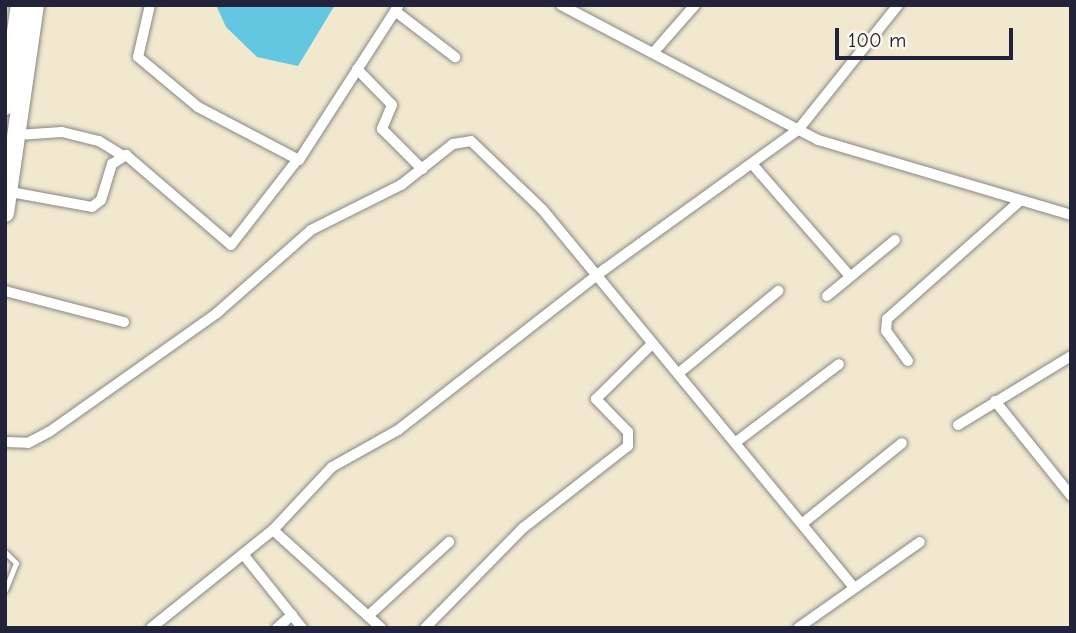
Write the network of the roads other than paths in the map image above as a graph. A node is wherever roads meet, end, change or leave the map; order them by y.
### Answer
1 (20, 5) edge
2 (35, 5) edge
3 (150, 5) edge
4 (695, 5) edge
5 (898, 5) edge
6 (566, 6) edge
7 (397, 8) edge
8 (653, 54) junction
9 (456, 57) dead end
10 (358, 69) junction
11 (5, 106) edge
12 (798, 130) junction
13 (17, 135) junction
14 (123, 156) junction
15 (298, 159) junction
16 (753, 165) junction
17 (422, 169) junction
18 (7, 192) edge
19 (1020, 201) junction
20 (5, 213) edge
21 (1071, 215) edge
22 (895, 240) dead end
23 (849, 275) junction
24 (595, 277) junction
25 (5, 291) edge
26 (778, 291) dead end
27 (827, 296) dead end
28 (124, 321) dead end
29 (652, 344) junction
30 (1071, 356) edge
31 (908, 361) dead end
32 (839, 364) dead end
33 (679, 373) junction
34 (995, 401) junction
35 (958, 425) dead end
36 (5, 442) edge
37 (736, 442) junction
38 (902, 443) dead end
39 (1071, 496) edge
40 (803, 523) junction
41 (273, 530) junction
42 (449, 542) dead end
43 (920, 542) dead end
44 (5, 552) edge
45 (243, 554) junction
46 (855, 587) junction
47 (5, 590) edge
48 (292, 615) junction
49 (368, 616) junction
50 (433, 626) edge
51 (377, 627) edge
52 (151, 628) edge
53 (277, 628) edge
54 (302, 628) edge
55 (798, 628) edge

1 - 11 main road
2 - 13 main road
3 - 15 street
4 - 8 street
5 - 12 street
6 - 8 street
7 - 9 street
7 - 10 street
8 - 12 street
10 - 15 street
10 - 17 street
12 - 16 street
12 - 19 street
13 - 14 street
13 - 18 main road
14 - 15 street
14 - 18 street
16 - 23 street
16 - 24 street
17 - 24 street
17 - 36 street
18 - 20 main road
19 - 21 street
19 - 31 street
22 - 23 street
23 - 27 street
24 - 29 street
24 - 41 street
25 - 28 street
26 - 33 street
29 - 33 street
29 - 50 street
30 - 34 street
32 - 37 street
33 - 37 street
34 - 35 street
34 - 39 street
37 - 40 street
38 - 40 street
40 - 46 street
41 - 45 street
41 - 49 street
42 - 49 street
43 - 46 street
44 - 47 lane
45 - 48 street
45 - 52 street
46 - 55 street
48 - 53 street
48 - 54 street
49 - 51 street

